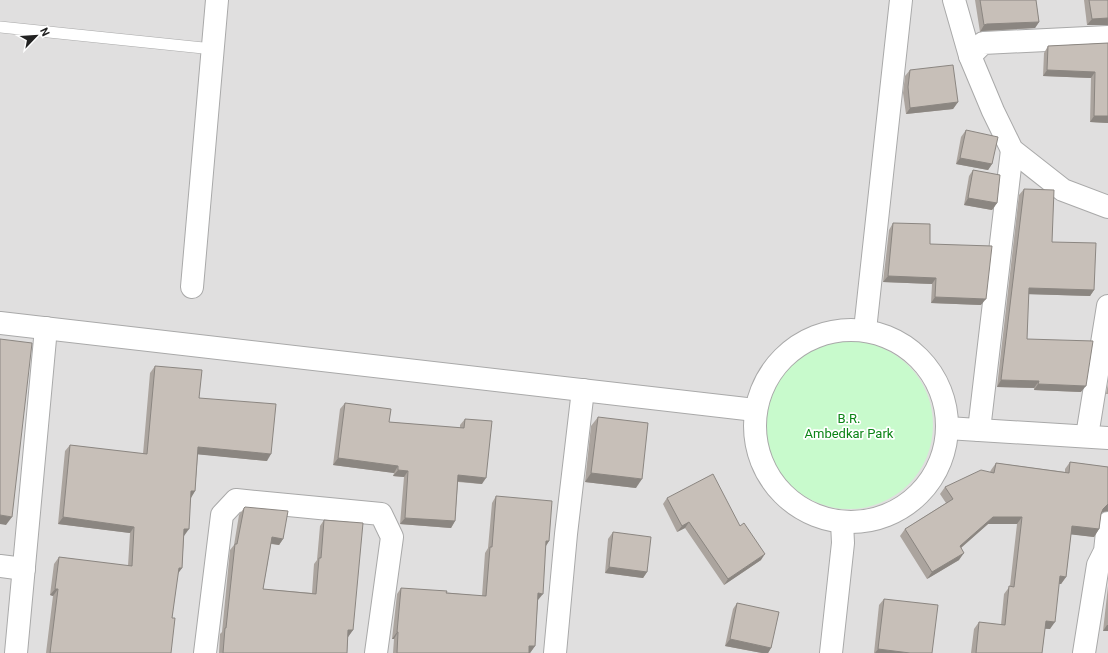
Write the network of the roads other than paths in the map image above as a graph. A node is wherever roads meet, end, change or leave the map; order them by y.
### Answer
1 (217, 0) edge
2 (901, 0) edge
3 (954, 0) edge
4 (0, 27) edge
5 (1108, 37) edge
6 (213, 49) junction
7 (970, 56) junction
8 (1012, 150) junction
9 (1108, 207) edge
10 (192, 286) dead end
11 (1108, 306) edge
12 (0, 323) edge
13 (46, 328) junction
14 (865, 330) junction
15 (582, 390) junction
16 (755, 410) junction
17 (947, 428) junction
18 (979, 430) junction
19 (1098, 437) edge
20 (842, 522) junction
21 (1108, 523) edge
22 (0, 566) edge
23 (24, 569) junction
24 (16, 653) edge
25 (205, 653) edge
26 (376, 653) edge
27 (555, 653) edge
28 (830, 653) edge
29 (1084, 653) edge

1 - 6 street
2 - 14 street
3 - 7 street
4 - 6 lane
5 - 7 street
6 - 10 street
7 - 8 street
8 - 9 street
8 - 18 street
11 - 19 street
12 - 13 street
13 - 15 street
13 - 23 street
14 - 16 street
14 - 17 street
15 - 16 street
15 - 27 street
16 - 20 street
17 - 18 street
17 - 20 street
18 - 19 street
20 - 28 street
21 - 29 street
22 - 23 street
23 - 24 street
25 - 26 street

